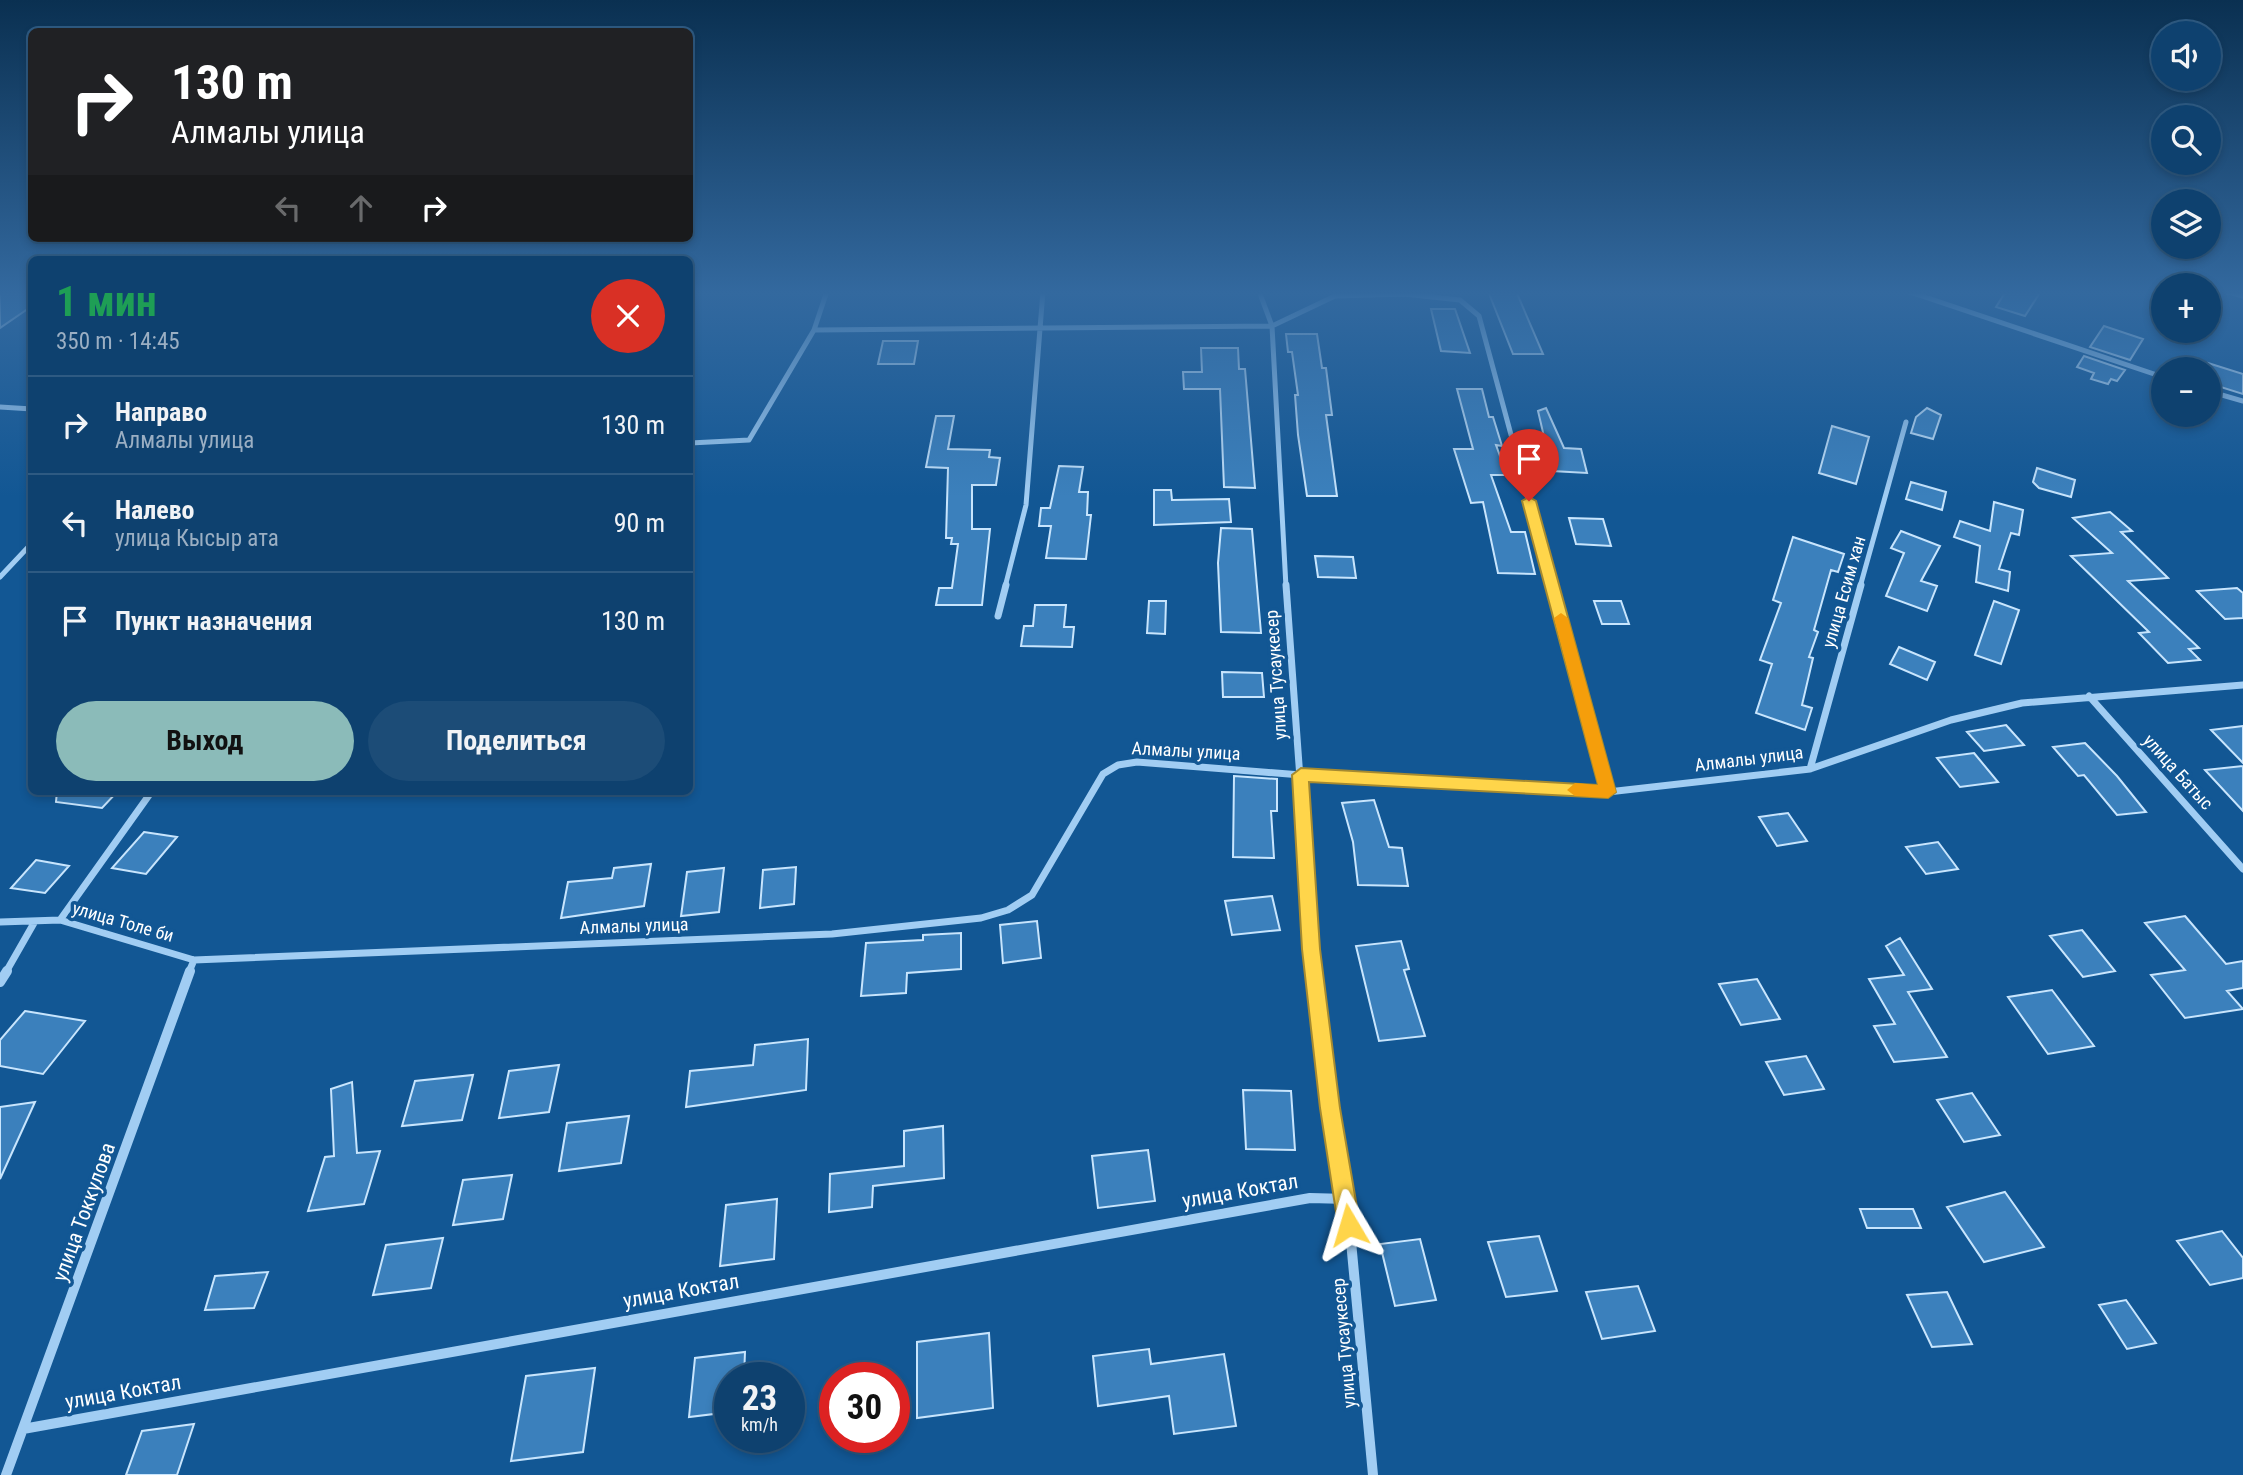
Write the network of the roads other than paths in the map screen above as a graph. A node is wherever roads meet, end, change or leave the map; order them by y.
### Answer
1 (796, 360) edge
2 (1038, 360) edge
3 (1274, 360) edge
4 (1491, 360) edge
5 (2112, 360) edge
6 (2151, 373) edge
7 (2221, 395) edge
8 (2243, 401) edge
9 (0, 407) edge
10 (28, 409) edge
11 (1906, 422) dead end
12 (693, 443) edge
13 (28, 547) edge
14 (0, 577) edge
15 (998, 615) dead end
16 (2243, 685) edge
17 (2089, 696) junction
18 (1810, 769) junction
19 (1301, 775) junction
20 (1608, 792) junction
21 (149, 795) edge
22 (2243, 869) edge
23 (60, 920) junction
24 (0, 922) edge
25 (34, 923) junction
26 (194, 960) junction
27 (0, 982) edge
28 (1347, 1199) junction
29 (23, 1429) junction
30 (6, 1475) edge
31 (1373, 1475) edge

1 - 12 street
2 - 15 street
3 - 19 street, улица Тусаукесер
4 - 20 street
5 - 6 street
7 - 8 street
9 - 10 street
11 - 18 street, улица Есим хан
13 - 14 street
16 - 17 street, Алмалы улица
17 - 18 street, Алмалы улица
17 - 22 street, улица Батыс
18 - 20 street, Алмалы улица
19 - 20 street, Алмалы улица
19 - 26 street, Алмалы улица
19 - 28 street, улица Тусаукесер
21 - 23 street
23 - 25 street, улица Толе би
23 - 26 street, улица Толе би
24 - 25 street, улица Толе би
25 - 27 street
26 - 29 street, улица Токкулова
28 - 29 street, улица Коктал
28 - 31 street, улица Тусаукесер
29 - 30 street, улица Токкулова

